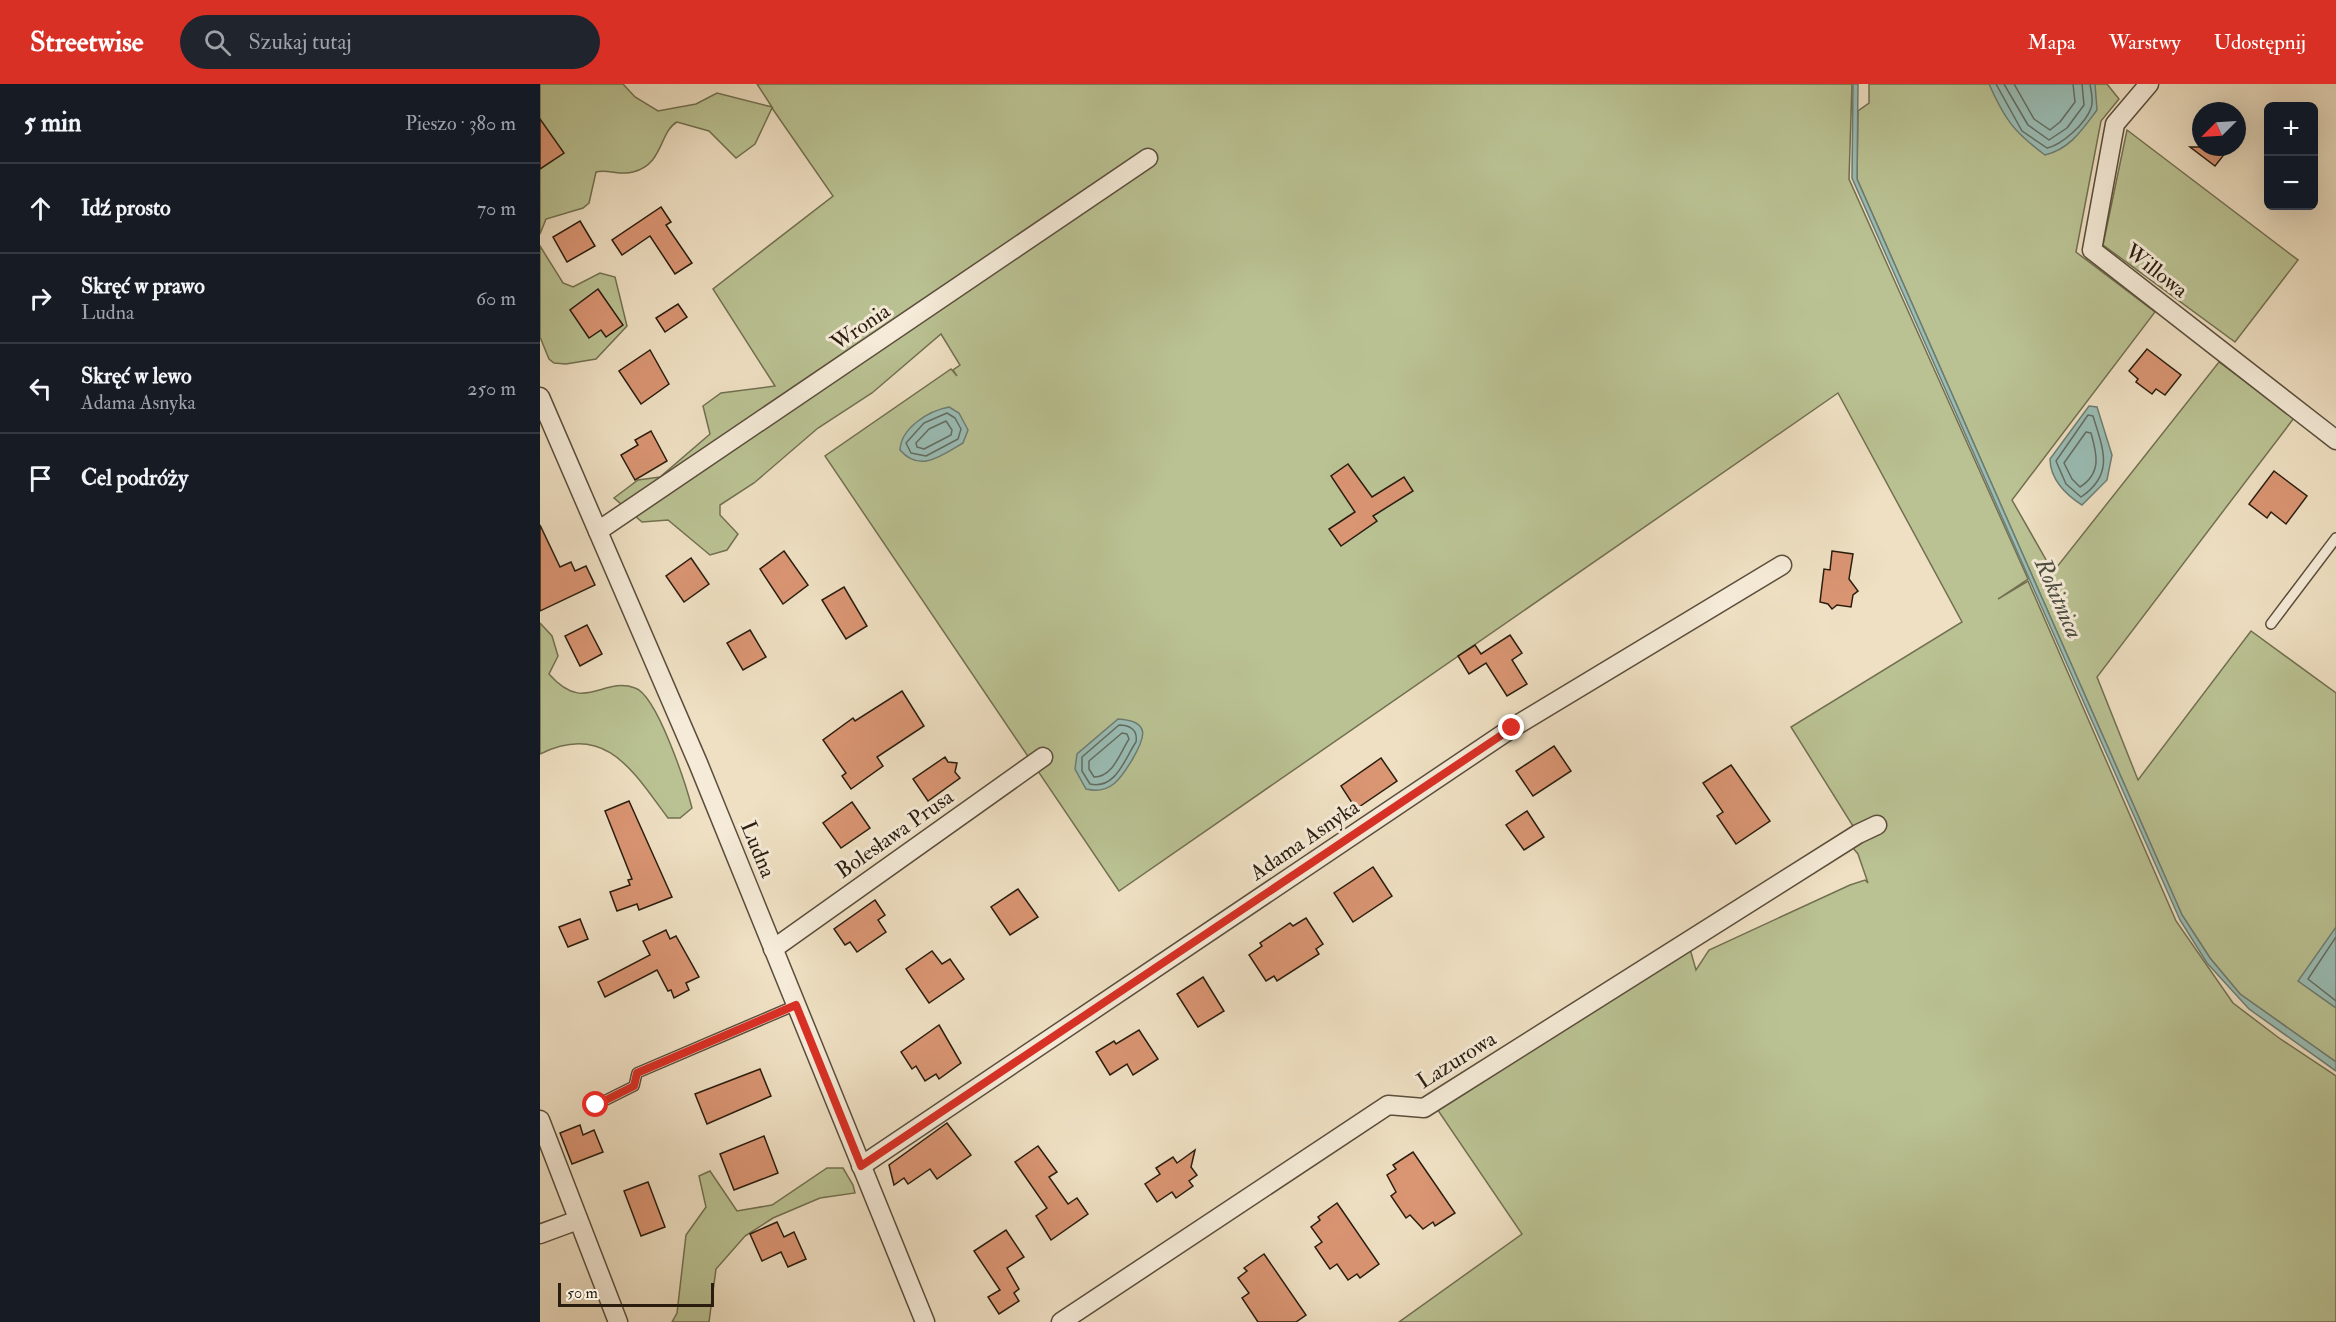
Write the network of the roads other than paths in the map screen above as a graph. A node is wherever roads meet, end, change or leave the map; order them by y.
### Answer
1 (2149, 84) edge
2 (1148, 158) dead end
3 (540, 397) edge
4 (2336, 440) edge
5 (598, 531) junction
6 (2336, 538) edge
7 (1782, 565) dead end
8 (2271, 624) dead end
9 (1043, 757) dead end
10 (1877, 825) dead end
11 (773, 949) junction
12 (796, 1005) junction
13 (596, 1105) dead end
14 (540, 1120) edge
15 (861, 1166) junction
16 (578, 1220) junction
17 (540, 1234) edge
18 (618, 1322) edge
19 (926, 1322) edge
20 (1061, 1322) edge

1 - 4 street, Willowa
2 - 5 street, Wronia
3 - 5 street, Ludna
5 - 11 street, Ludna
6 - 8 lane
7 - 15 street, Adama Asnyka
9 - 11 street, Bolesława Prusa
10 - 20 street, Lazurowa
11 - 12 street, Ludna
12 - 13 lane
12 - 15 street, Ludna
14 - 16 street
15 - 19 street, Ludna
16 - 17 street
16 - 18 street

